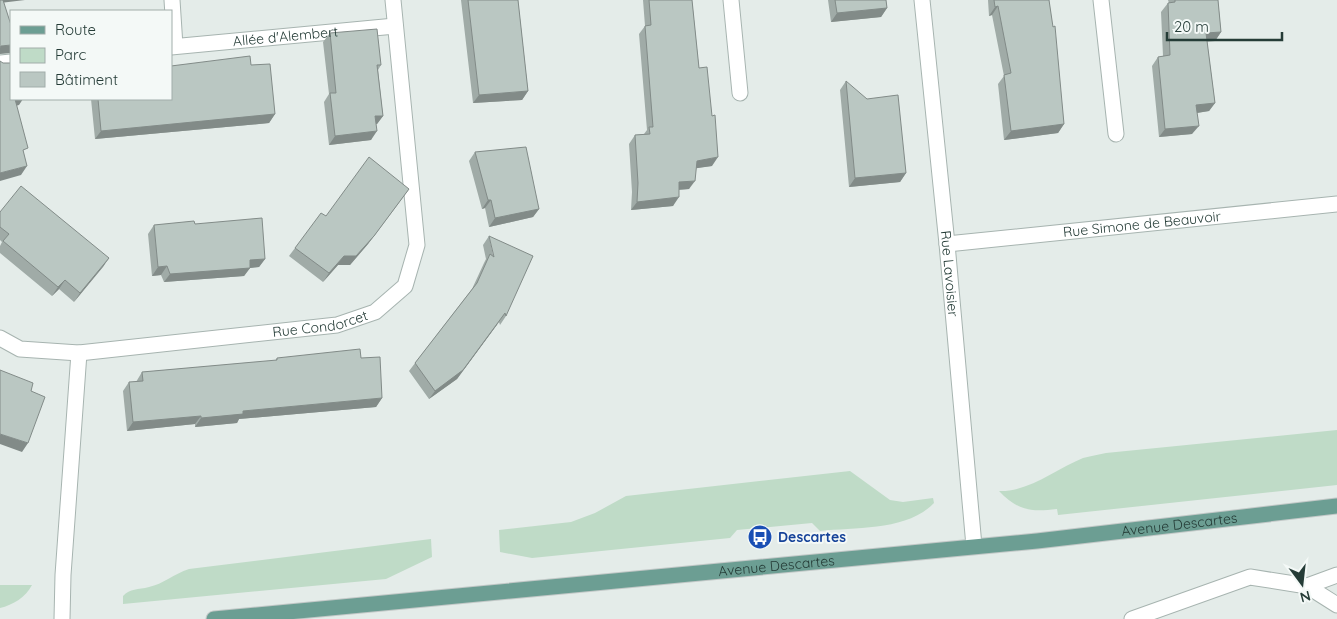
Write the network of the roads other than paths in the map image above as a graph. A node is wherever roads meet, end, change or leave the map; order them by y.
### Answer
1 (172, 0) edge
2 (393, 0) edge
3 (731, 0) edge
4 (922, 0) edge
5 (1101, 0) edge
6 (395, 26) junction
7 (173, 46) edge
8 (740, 93) dead end
9 (1116, 134) dead end
10 (1337, 204) edge
11 (947, 244) junction
12 (0, 338) edge
13 (78, 353) junction
14 (1337, 506) edge
15 (974, 546) junction
16 (1337, 575) edge
17 (1307, 586) junction
18 (1337, 605) edge
19 (62, 619) edge
20 (214, 619) edge
21 (1132, 619) edge

1 - 7 street, Allée d'Alembert
2 - 6 street, Rue Condorcet
3 - 8 street
4 - 11 street, Rue Lavoisier
5 - 9 street
6 - 7 street, Allée d'Alembert
6 - 13 street, Rue Condorcet
10 - 11 street, Rue Simone de Beauvoir
11 - 15 street, Rue Lavoisier
12 - 13 street, Rue Condorcet
13 - 19 street
14 - 15 main road, Avenue Descartes
15 - 20 main road, Avenue Descartes
16 - 17 street
17 - 18 street
17 - 21 street

